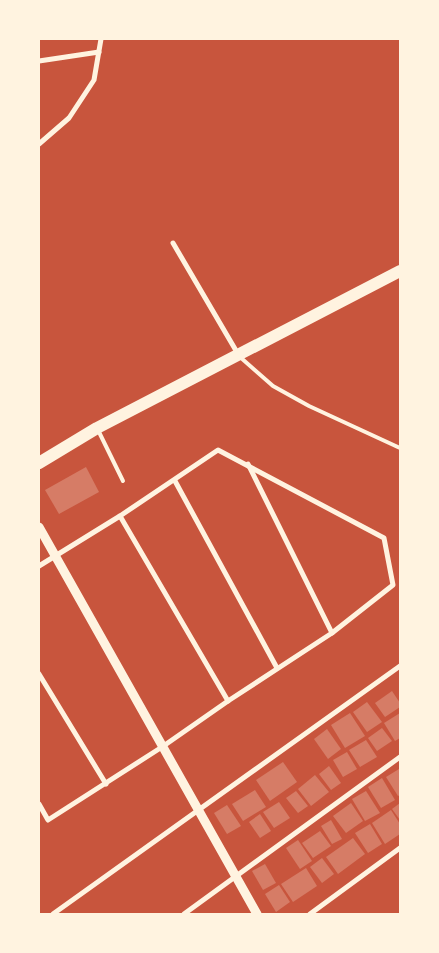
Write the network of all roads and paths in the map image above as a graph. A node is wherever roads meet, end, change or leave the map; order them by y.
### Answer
1 (101, 39) edge
2 (100, 52) junction
3 (39, 60) edge
4 (39, 144) edge
5 (173, 243) dead end
6 (400, 271) edge
7 (239, 357) junction
8 (98, 428) junction
9 (400, 448) edge
10 (39, 463) edge
11 (248, 464) junction
12 (123, 481) dead end
13 (174, 481) junction
14 (120, 516) junction
15 (39, 527) edge
16 (56, 555) junction
17 (39, 566) edge
18 (332, 633) junction
19 (400, 666) edge
20 (277, 668) junction
21 (39, 674) edge
22 (228, 701) junction
23 (162, 747) junction
24 (400, 757) edge
25 (106, 784) junction
26 (39, 804) edge
27 (197, 810) junction
28 (400, 848) edge
29 (237, 876) junction
30 (53, 914) edge
31 (184, 914) edge
32 (257, 914) edge
33 (310, 914) edge

1 - 2 street
2 - 3 street
2 - 4 street
5 - 7 street
6 - 7 main road
7 - 8 main road
7 - 9 lane
8 - 10 main road
8 - 12 lane
11 - 13 street
11 - 18 street
11 - 18 street
13 - 14 street
13 - 20 street
14 - 16 street
14 - 22 street
15 - 16 street
16 - 17 street
16 - 23 street
18 - 20 street
19 - 27 street
20 - 22 street
21 - 25 street
22 - 23 street
23 - 25 street
23 - 27 street
24 - 29 street
25 - 26 street
27 - 29 street
27 - 30 street
28 - 33 street
29 - 31 street
29 - 32 street

